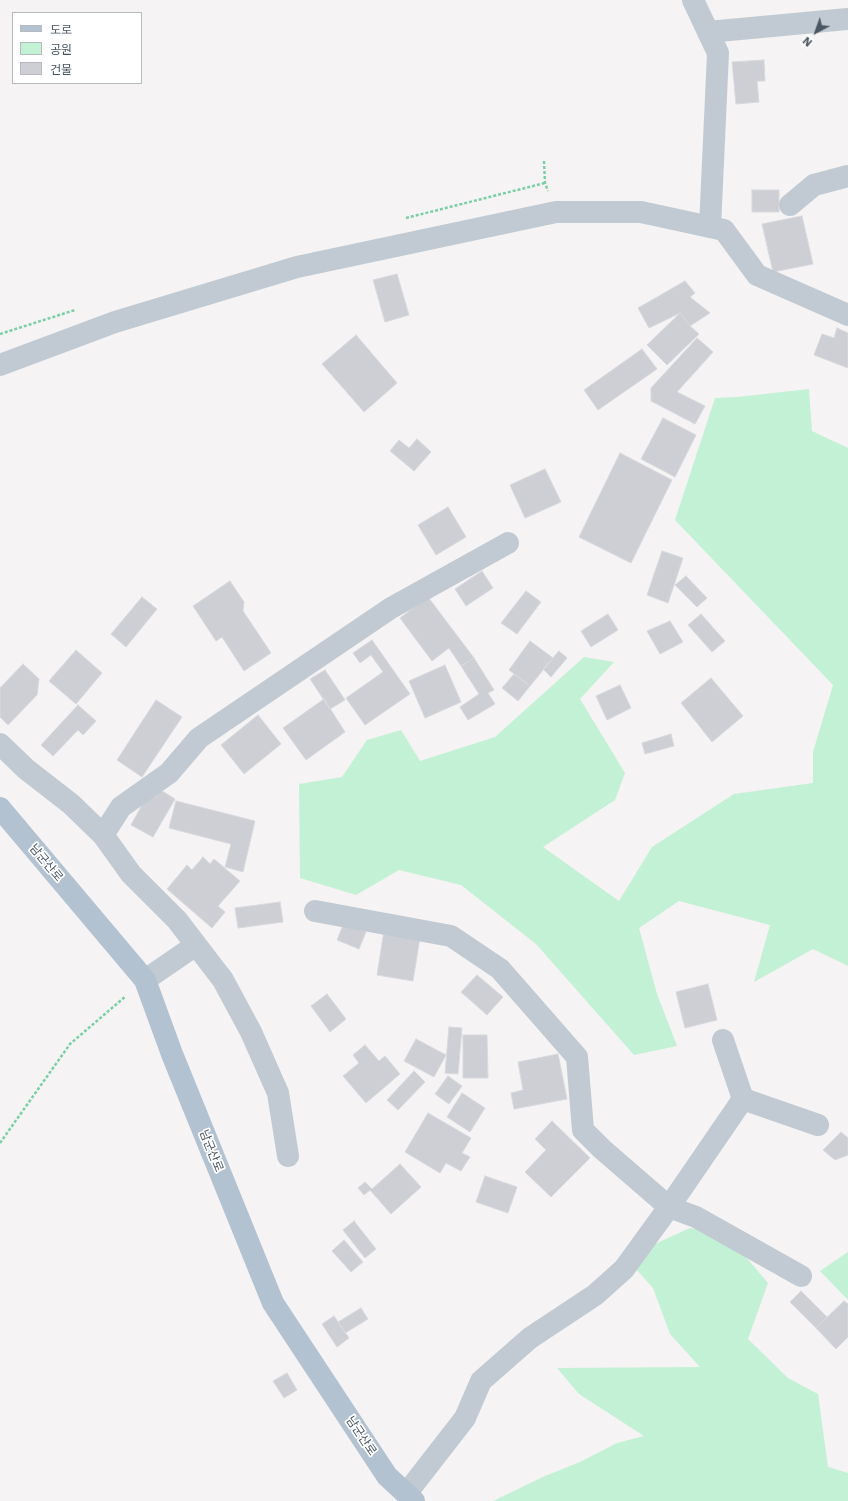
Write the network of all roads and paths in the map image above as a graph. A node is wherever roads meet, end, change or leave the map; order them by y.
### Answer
1 (692, 0) edge
2 (848, 19) edge
3 (708, 32) junction
4 (544, 161) dead end
5 (848, 176) edge
6 (790, 205) dead end
7 (556, 212) junction
8 (710, 227) junction
9 (848, 315) edge
10 (0, 365) edge
11 (508, 543) dead end
12 (0, 744) edge
13 (0, 808) edge
14 (103, 835) junction
15 (315, 911) dead end
16 (196, 944) junction
17 (145, 980) junction
18 (723, 1040) dead end
19 (743, 1099) junction
20 (818, 1125) dead end
21 (0, 1143) edge
22 (288, 1156) dead end
23 (669, 1207) junction
24 (801, 1276) dead end
25 (410, 1498) edge

1 - 3 street
2 - 3 street
3 - 8 street
4 - 7 path
5 - 6 street
7 - 8 street
7 - 10 street
8 - 9 street
11 - 14 street
12 - 14 street
13 - 17 main road, 남군산로
14 - 16 street
15 - 23 street
16 - 17 street
16 - 22 street
17 - 21 path
17 - 25 main road, 남군산로
18 - 19 street
19 - 20 street
19 - 23 street
23 - 24 street
23 - 25 street

